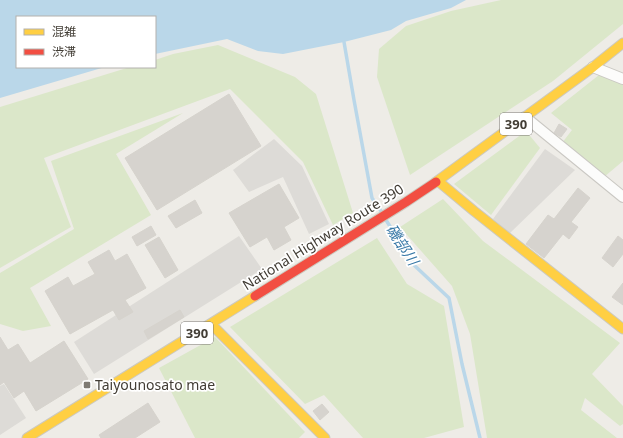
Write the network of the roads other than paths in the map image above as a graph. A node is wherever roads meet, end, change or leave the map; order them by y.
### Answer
1 (623, 43) edge
2 (593, 67) junction
3 (623, 79) edge
4 (525, 117) junction
5 (438, 181) junction
6 (623, 196) edge
7 (211, 324) junction
8 (623, 329) edge
9 (27, 438) edge
10 (325, 438) edge

1 - 2 main road, National Highway Route 390 / 390
2 - 3 street
2 - 4 main road, National Highway Route 390 / 390
4 - 5 main road, National Highway Route 390 / 390
4 - 6 street
5 - 7 main road, National Highway Route 390 / 390
5 - 8 main road
7 - 9 main road, National Highway Route 390 / 390
7 - 10 main road

